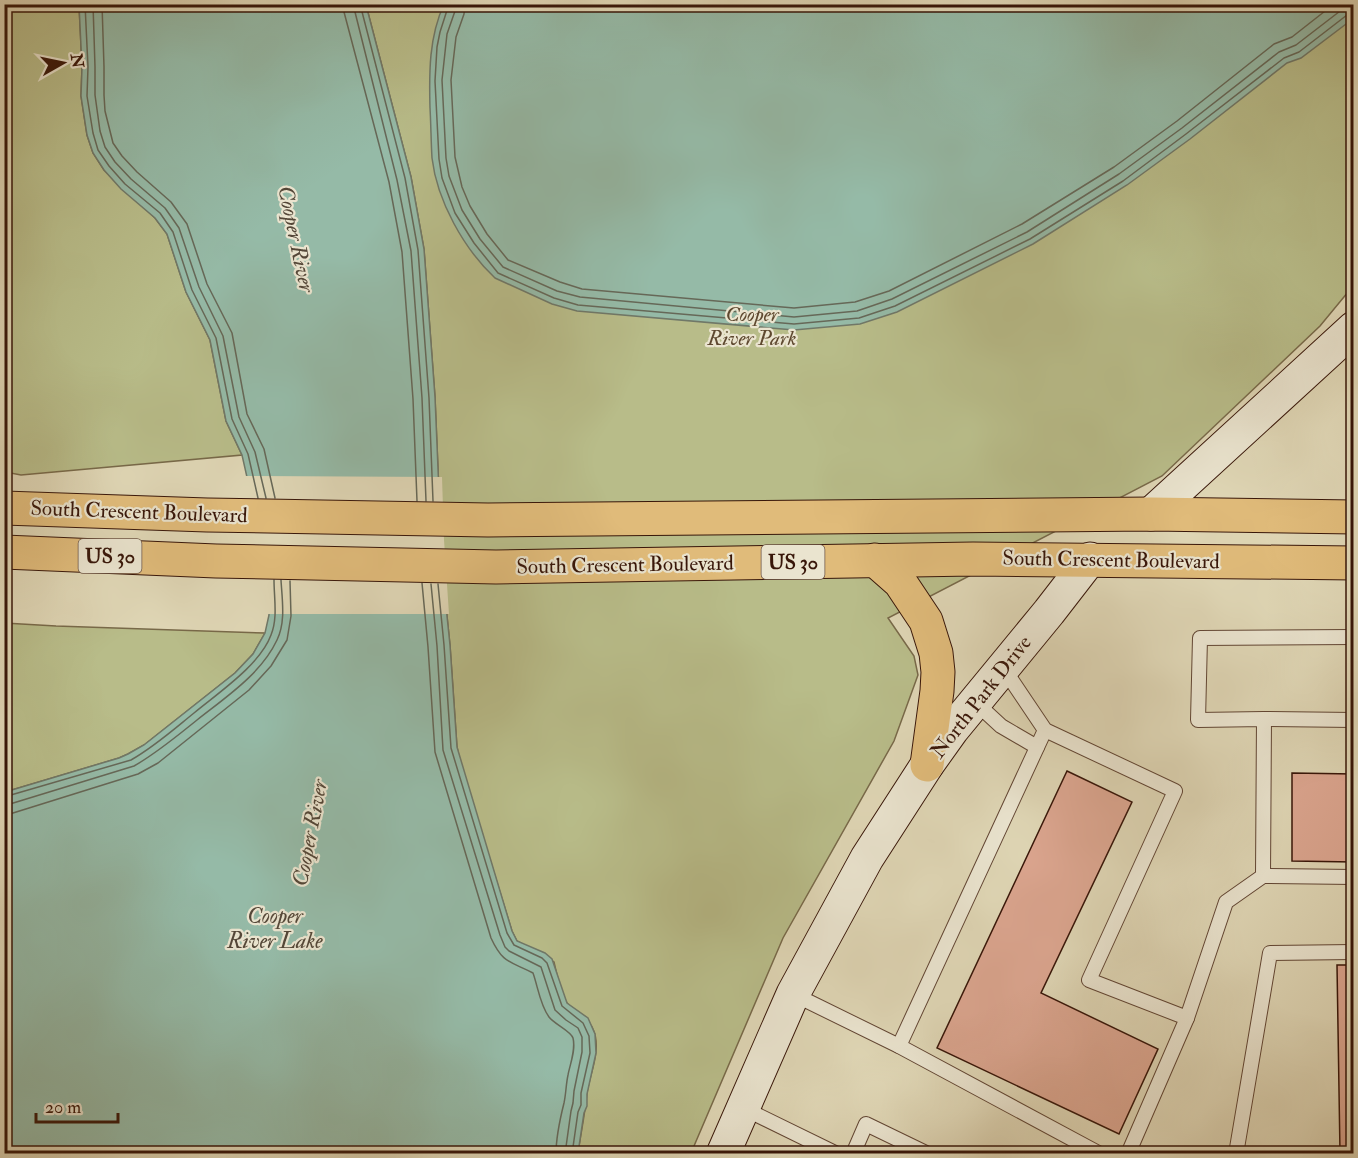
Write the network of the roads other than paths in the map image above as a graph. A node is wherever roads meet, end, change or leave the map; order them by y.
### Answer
1 (1353, 328) edge
2 (4, 508) edge
3 (1151, 514) junction
4 (1353, 517) edge
5 (4, 552) edge
6 (1090, 559) junction
7 (875, 560) junction
8 (1353, 563) edge
9 (1353, 637) edge
10 (1003, 667) junction
11 (975, 702) junction
12 (1264, 719) junction
13 (1353, 720) edge
14 (1045, 730) junction
15 (1037, 747) junction
16 (927, 765) junction
17 (1263, 876) junction
18 (1353, 877) edge
19 (1353, 952) edge
20 (793, 994) junction
21 (1187, 1018) junction
22 (899, 1046) junction
23 (743, 1108) junction
24 (723, 1154) edge
25 (837, 1154) edge
26 (853, 1154) edge
27 (928, 1154) edge
28 (1100, 1154) edge
29 (1128, 1154) edge
30 (1236, 1154) edge

1 - 3 street, North Park Drive
2 - 3 highway, South Crescent Boulevard / US 30
3 - 4 highway, South Crescent Boulevard / US 30
3 - 6 highway, North Park Drive
5 - 7 highway, South Crescent Boulevard / US 30
6 - 7 highway, South Crescent Boulevard / US 30
6 - 8 highway, South Crescent Boulevard / US 30
6 - 10 street, North Park Drive
7 - 16 highway
9 - 12 lane
10 - 11 street, North Park Drive
10 - 14 lane
11 - 15 lane
11 - 16 street, North Park Drive
12 - 13 lane
12 - 17 lane
14 - 15 lane
14 - 21 lane
15 - 22 lane
16 - 20 street, North Park Drive
17 - 18 lane
17 - 21 lane
19 - 30 lane
20 - 22 lane
20 - 23 street, North Park Drive
21 - 29 lane
22 - 28 lane
23 - 24 street, North Park Drive
23 - 25 lane
26 - 27 lane

